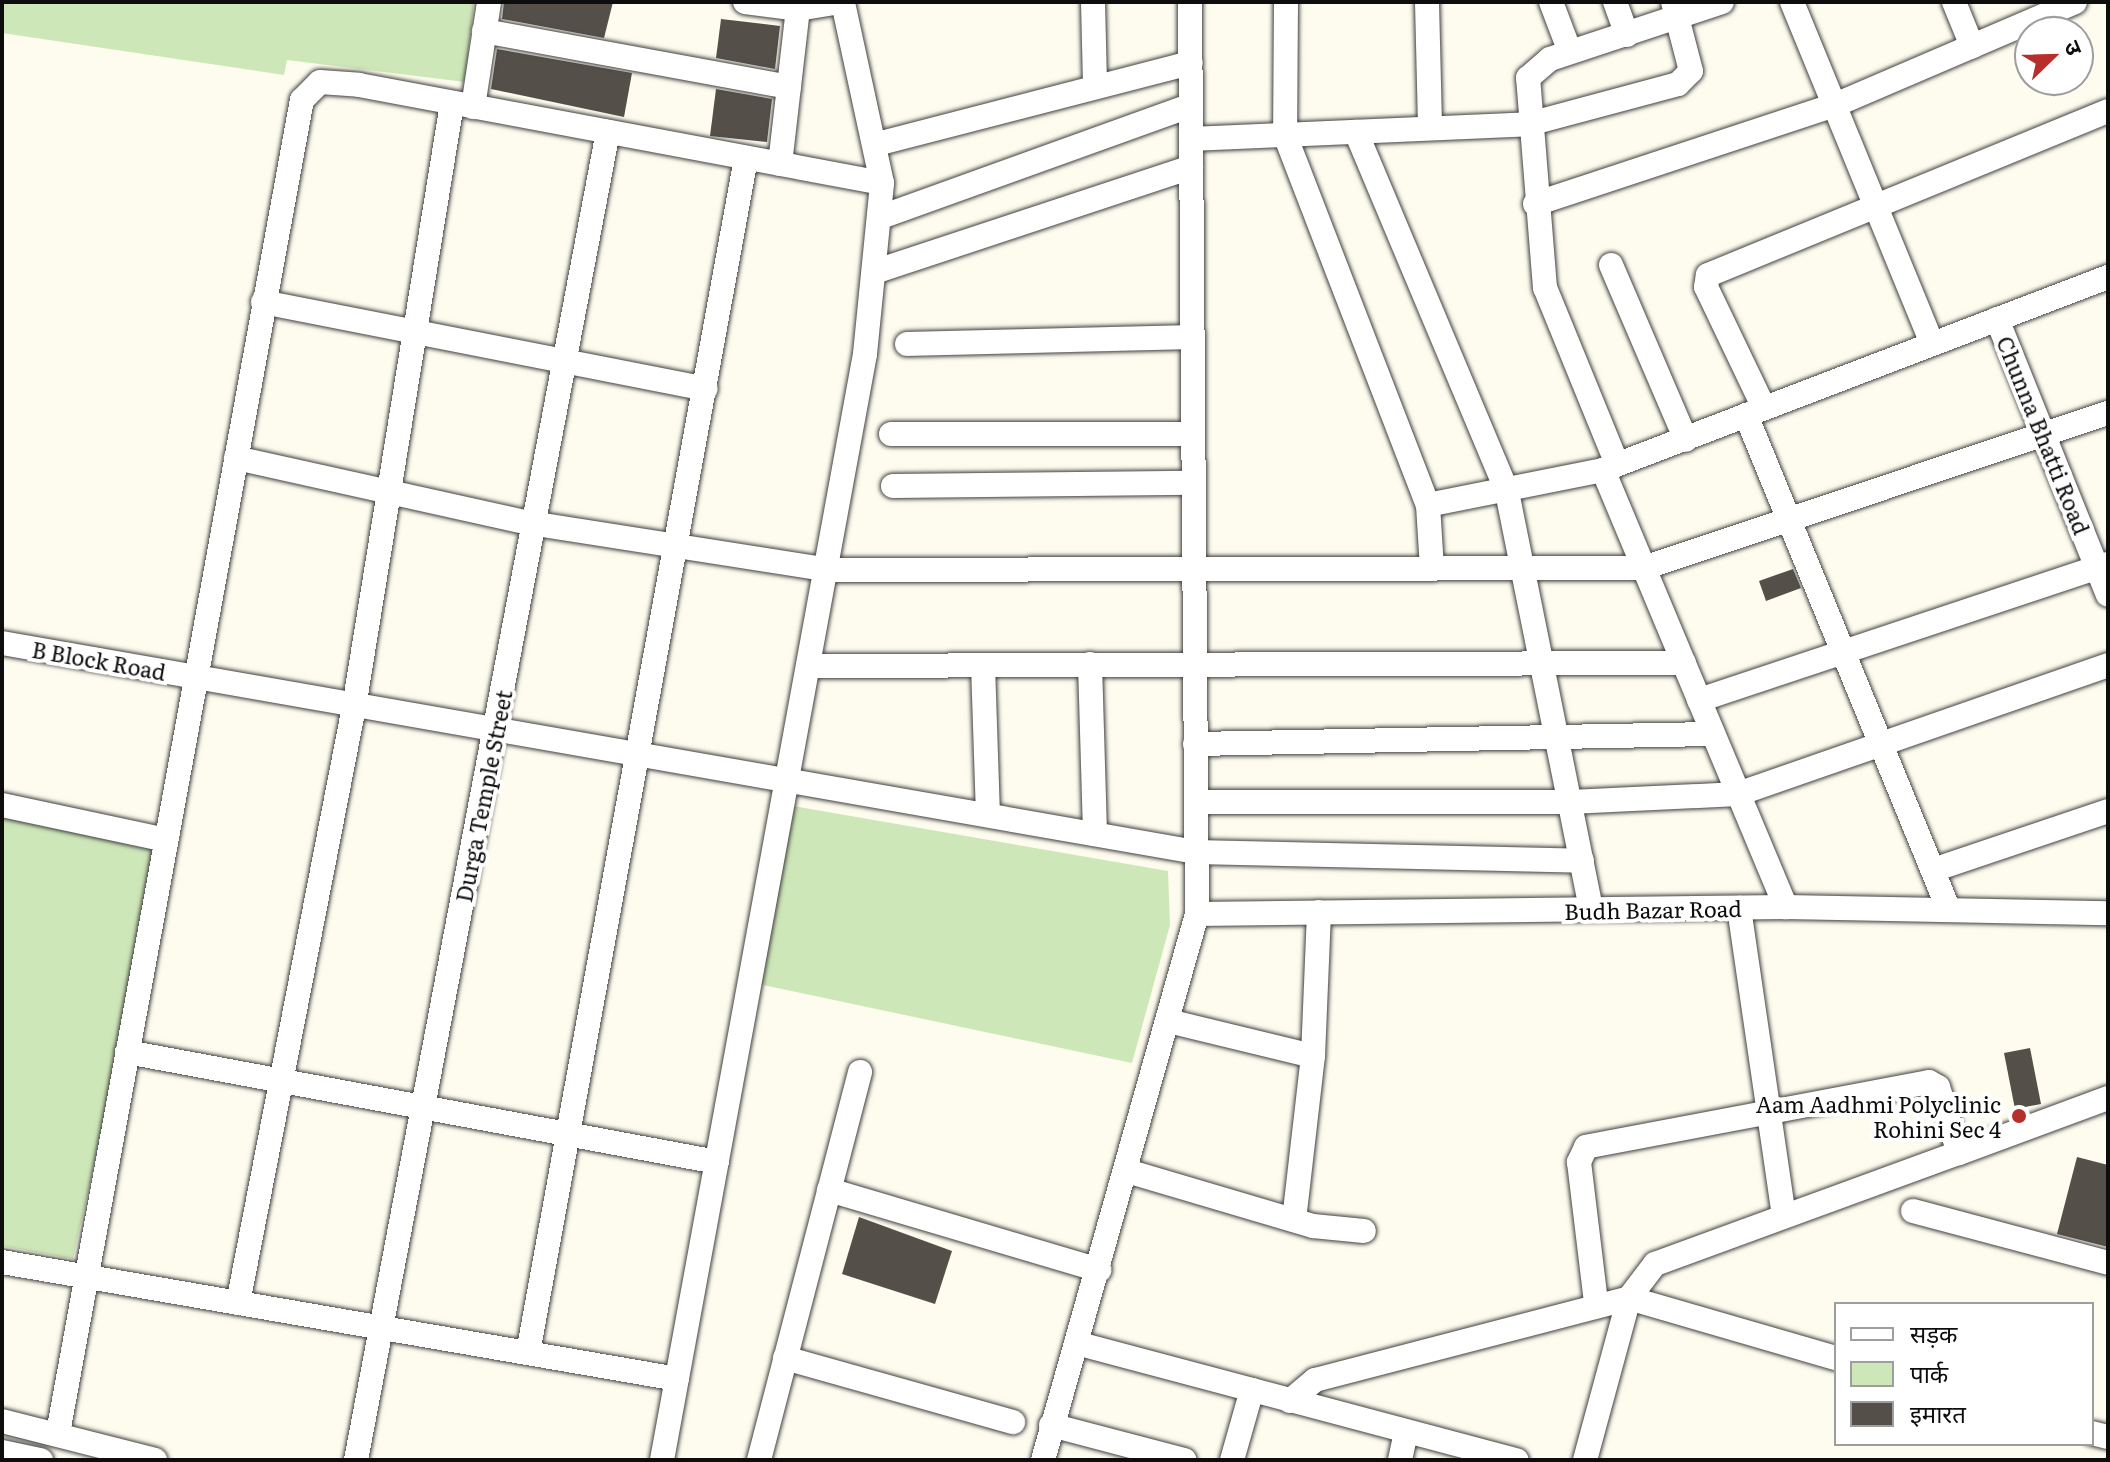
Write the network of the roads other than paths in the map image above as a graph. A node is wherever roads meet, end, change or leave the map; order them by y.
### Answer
1 (489, 2) edge
2 (745, 2) edge
3 (842, 2) edge
4 (1093, 2) edge
5 (1190, 2) edge
6 (1286, 2) edge
7 (1427, 2) edge
8 (1551, 2) edge
9 (1615, 2) edge
10 (1722, 2) edge
11 (1792, 2) edge
12 (1954, 2) edge
13 (2075, 2) edge
14 (798, 9) junction
15 (1676, 10) edge
16 (2023, 12) edge
17 (484, 31) junction
18 (1627, 35) junction
19 (1972, 46) junction
20 (1570, 52) junction
21 (1191, 63) junction
22 (1095, 83) junction
23 (789, 87) junction
24 (462, 105) junction
25 (1835, 105) junction
26 (1190, 106) junction
27 (2108, 111) edge
28 (1529, 124) junction
29 (1430, 128) junction
30 (608, 132) junction
31 (1356, 132) junction
32 (1285, 135) junction
33 (1191, 139) junction
34 (877, 144) junction
35 (746, 158) junction
36 (780, 164) junction
37 (1191, 167) junction
38 (882, 183) junction
39 (1535, 204) junction
40 (1876, 206) junction
41 (881, 217) junction
42 (1611, 265) dead end
43 (874, 272) junction
44 (2106, 285) edge
45 (263, 302) junction
46 (1997, 319) junction
47 (418, 333) junction
48 (1192, 337) junction
49 (1932, 343) junction
50 (907, 344) dead end
51 (567, 366) junction
52 (706, 389) junction
53 (1755, 411) junction
54 (2108, 413) edge
55 (891, 434) dead end
56 (1193, 434) junction
57 (2044, 436) junction
58 (1686, 440) junction
59 (236, 458) junction
60 (1610, 467) junction
61 (1193, 483) junction
62 (893, 486) dead end
63 (388, 492) junction
64 (1507, 492) junction
65 (1428, 505) junction
66 (1789, 520) junction
67 (530, 523) junction
68 (681, 546) junction
69 (2102, 566) edge
70 (1523, 567) junction
71 (1644, 568) junction
72 (1432, 569) junction
73 (829, 570) junction
74 (1194, 571) junction
75 (2108, 595) edge
76 (2, 643) edge
77 (1843, 651) junction
78 (1195, 663) junction
79 (1544, 663) junction
80 (1684, 663) junction
81 (1090, 664) junction
82 (983, 665) junction
83 (2108, 665) edge
84 (808, 666) junction
85 (195, 676) junction
86 (1699, 700) junction
87 (354, 707) junction
88 (496, 731) junction
89 (1713, 734) junction
90 (1557, 737) junction
91 (1880, 741) junction
92 (1195, 744) junction
93 (637, 754) junction
94 (787, 780) junction
95 (1738, 794) junction
96 (1196, 802) junction
97 (1570, 802) junction
98 (2, 805) edge
99 (2108, 811) edge
100 (988, 815) junction
101 (1095, 834) junction
102 (166, 840) junction
103 (1196, 852) junction
104 (1582, 861) junction
105 (1933, 870) junction
106 (1786, 907) junction
107 (1739, 908) junction
108 (1948, 908) junction
109 (1591, 909) junction
110 (1319, 912) junction
111 (2108, 913) edge
112 (1197, 914) junction
113 (1168, 1021) junction
114 (127, 1052) junction
115 (1313, 1056) junction
116 (860, 1072) dead end
117 (278, 1080) junction
118 (2108, 1098) edge
119 (420, 1107) junction
120 (1768, 1112) junction
121 (568, 1134) junction
122 (1959, 1153) junction
123 (717, 1162) junction
124 (1127, 1171) junction
125 (829, 1190) junction
126 (1913, 1211) dead end
127 (1784, 1215) junction
128 (1294, 1220) junction
129 (1364, 1231) dead end
130 (2, 1262) edge
131 (2108, 1263) edge
132 (1099, 1270) junction
133 (86, 1276) junction
134 (1629, 1298) junction
135 (1596, 1302) junction
136 (238, 1303) junction
137 (380, 1328) junction
138 (1076, 1343) junction
139 (528, 1353) junction
140 (1834, 1357) edge
141 (785, 1358) junction
142 (677, 1379) junction
143 (1252, 1390) junction
144 (1290, 1401) junction
145 (2, 1421) edge
146 (1013, 1422) dead end
147 (1051, 1425) junction
148 (1406, 1432) junction
149 (58, 1433) junction
150 (2, 1452) edge
151 (41, 1460) edge
152 (155, 1460) edge
153 (356, 1460) edge
154 (662, 1460) edge
155 (759, 1460) edge
156 (1043, 1460) edge
157 (1184, 1460) edge
158 (1232, 1460) edge
159 (1400, 1460) edge
160 (1517, 1460) edge
161 (1585, 1460) edge

1 - 17 street
2 - 14 street
3 - 14 street
3 - 34 street
4 - 22 street
5 - 21 street
6 - 32 street
7 - 29 street
8 - 20 street
9 - 18 street
10 - 15 street
11 - 25 street
12 - 19 street
13 - 16 street
14 - 23 street
15 - 18 street
15 - 28 street
16 - 19 street
17 - 23 street
17 - 24 street
18 - 20 street
19 - 25 street
20 - 28 street
21 - 22 street
21 - 26 street
22 - 34 street
23 - 36 street
24 - 30 street
24 - 45 street
24 - 47 street
25 - 39 street
25 - 40 street
26 - 33 street
26 - 41 street
27 - 40 street
28 - 29 street
28 - 39 street
29 - 31 street
30 - 35 street
30 - 51 street, Durga Temple Street
31 - 32 street
31 - 64 street
32 - 33 street
32 - 65 street
33 - 37 street
34 - 38 street
35 - 36 street
35 - 52 street
36 - 38 street
37 - 43 street
37 - 48 street
38 - 41 street
39 - 60 street
40 - 49 street
40 - 53 street
41 - 43 street
42 - 58 street
43 - 73 street
44 - 46 street
45 - 47 street
45 - 59 street
46 - 49 street
46 - 57 street, Chunna Bhatti Road
47 - 51 street
47 - 63 street
48 - 50 street
48 - 56 street
49 - 53 street
51 - 52 street
51 - 67 street, Durga Temple Street
52 - 68 street
53 - 58 street
53 - 66 street
54 - 57 street
55 - 56 street
56 - 61 street
57 - 66 street
57 - 69 street, Chunna Bhatti Road
58 - 60 street
59 - 63 street
59 - 85 street
60 - 64 street
60 - 71 street
61 - 62 street
61 - 74 street
63 - 67 street
63 - 87 street
64 - 65 street
64 - 70 street
65 - 72 street
66 - 71 street
66 - 77 street
67 - 68 street
67 - 88 street, Durga Temple Street
68 - 73 street
68 - 93 street
69 - 75 street, Chunna Bhatti Road
69 - 77 street
70 - 71 street
70 - 72 street
70 - 79 street
71 - 80 street
72 - 74 street
73 - 74 street
73 - 84 street
74 - 78 street
76 - 85 street, B Block Road
77 - 86 street
77 - 91 street
78 - 79 street
78 - 81 street
78 - 92 street
79 - 80 street
79 - 90 street
80 - 86 street
81 - 82 street
81 - 101 street
82 - 84 street
82 - 100 street
83 - 91 street
84 - 94 street
85 - 87 street, B Block Road
85 - 102 street
86 - 89 street
87 - 88 street, B Block Road
87 - 117 street
88 - 93 street, B Block Road
88 - 119 street, Durga Temple Street
89 - 90 street
89 - 95 street
90 - 92 street
90 - 97 street
91 - 95 street
91 - 105 street
92 - 96 street
93 - 94 street, B Block Road
93 - 121 street
94 - 100 street, B Block Road
94 - 123 street
95 - 97 street
95 - 106 street
96 - 97 street
96 - 103 street
97 - 104 street
98 - 102 street
99 - 105 street
100 - 101 street, B Block Road
101 - 103 street, B Block Road
102 - 114 street
103 - 104 street, B Block Road
103 - 112 street
104 - 109 street
105 - 108 street
106 - 107 street, Budh Bazar Road
106 - 108 street, Budh Bazar Road
107 - 109 street, Budh Bazar Road
107 - 120 street
108 - 111 street, Budh Bazar Road
109 - 110 street, Budh Bazar Road
110 - 112 street, Budh Bazar Road
110 - 115 street
112 - 113 street
113 - 115 street
113 - 124 street
114 - 117 street
114 - 133 street
115 - 128 street
116 - 125 street
117 - 119 street
117 - 136 street
118 - 122 street
119 - 121 street
119 - 137 street, Durga Temple Street
120 - 122 street
120 - 127 street
120 - 135 street
121 - 123 street
121 - 139 street
122 - 127 street
123 - 142 street
124 - 128 street
124 - 132 street
125 - 132 street
125 - 141 street
126 - 131 street
127 - 134 street
128 - 129 street
130 - 133 street
132 - 138 street
133 - 136 street
133 - 149 street
134 - 135 street
134 - 140 street
134 - 161 street
135 - 144 street
136 - 137 street
137 - 139 street
137 - 153 street, Durga Temple Street
138 - 143 street
138 - 147 street
139 - 142 street
141 - 146 street
141 - 155 street
142 - 154 street
143 - 144 street
143 - 158 street
144 - 148 street
145 - 149 street
147 - 156 street
147 - 157 street
148 - 159 street
148 - 160 street
149 - 152 street
150 - 151 street

